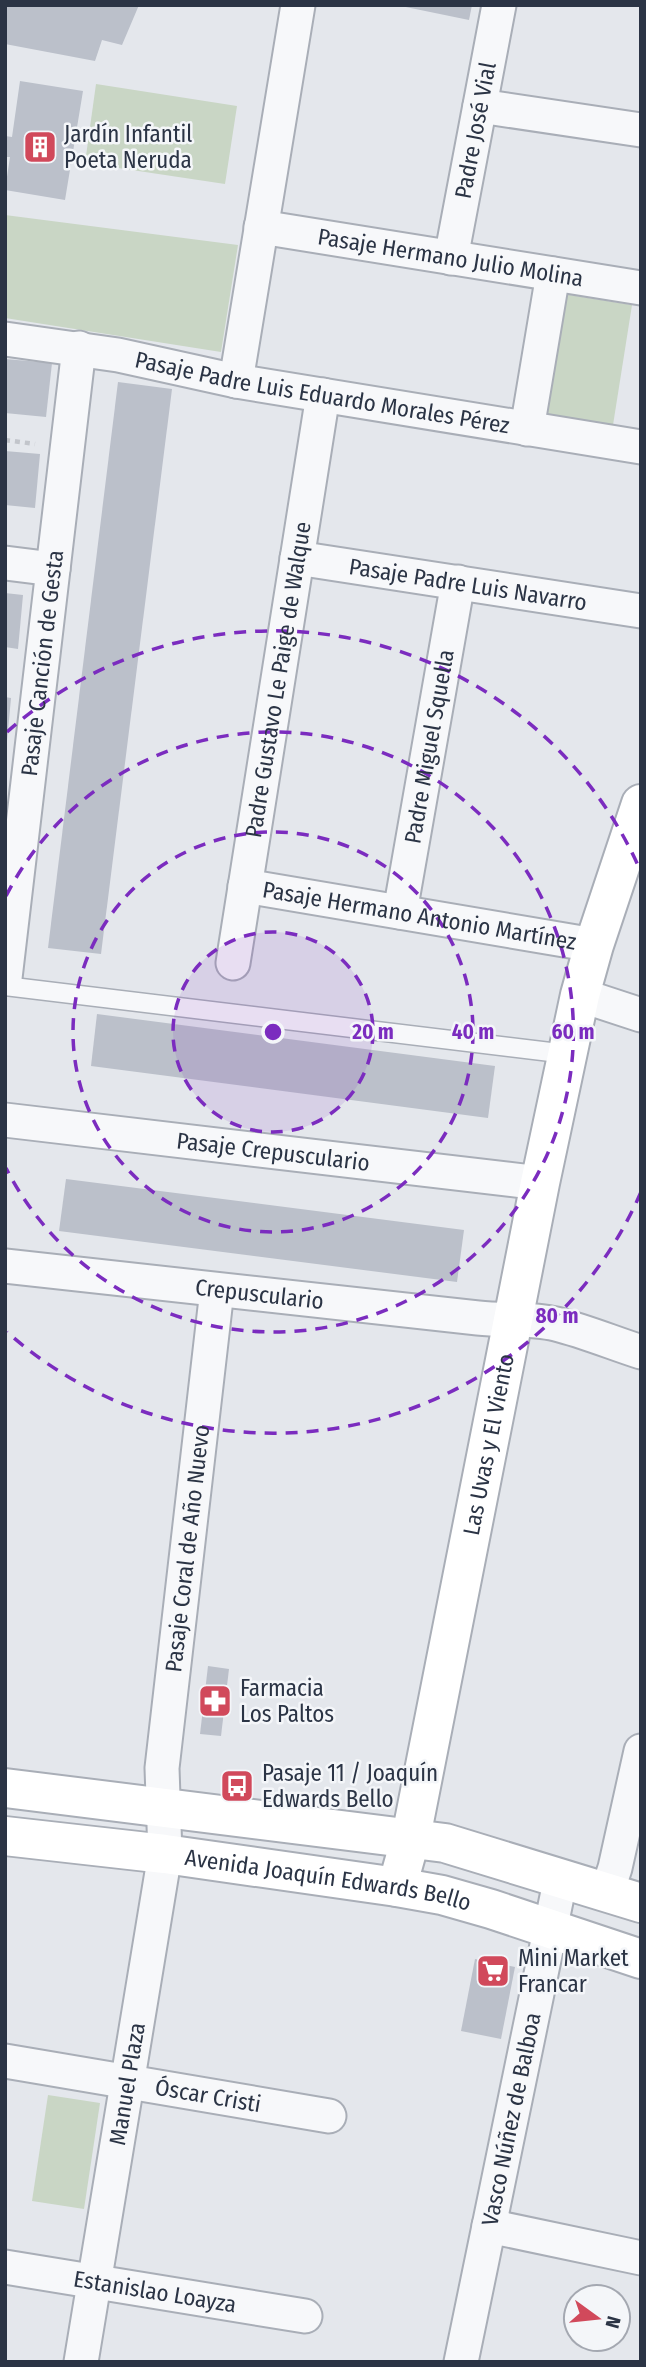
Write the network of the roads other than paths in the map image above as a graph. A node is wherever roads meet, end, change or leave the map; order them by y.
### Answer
1 (298, 5) edge
2 (499, 5) edge
3 (480, 106) junction
4 (641, 130) edge
5 (261, 227) junction
6 (451, 258) junction
7 (553, 274) junction
8 (641, 288) edge
9 (5, 339) edge
10 (79, 348) junction
11 (236, 381) junction
12 (323, 395) junction
13 (527, 429) junction
14 (641, 447) edge
15 (297, 558) junction
16 (5, 563) edge
17 (53, 569) junction
18 (458, 582) junction
19 (641, 611) edge
20 (641, 804) edge
21 (245, 886) junction
22 (400, 912) junction
23 (594, 945) junction
24 (233, 963) dead end
25 (5, 978) edge
26 (5, 986) edge
27 (580, 995) junction
28 (641, 1015) edge
29 (567, 1054) junction
30 (5, 1119) edge
31 (540, 1184) junction
32 (5, 1266) edge
33 (217, 1290) junction
34 (513, 1322) junction
35 (641, 1352) edge
36 (641, 1751) edge
37 (5, 1788) edge
38 (164, 1806) junction
39 (5, 1836) edge
40 (411, 1837) junction
41 (165, 1854) junction
42 (561, 1877) junction
43 (397, 1886) junction
44 (624, 1898) edge
45 (550, 1929) junction
46 (641, 1959) edge
47 (5, 2061) edge
48 (127, 2082) junction
49 (329, 2116) dead end
50 (489, 2226) junction
51 (641, 2258) edge
52 (5, 2267) edge
53 (94, 2281) junction
54 (305, 2316) dead end
55 (81, 2362) edge
56 (461, 2362) edge

1 - 5 street
2 - 3 street, Padre José Vial
3 - 4 street
3 - 6 street, Padre José Vial
5 - 6 street, Pasaje Hermano Julio Molina
5 - 11 street
6 - 7 street, Pasaje Hermano Julio Molina
7 - 8 street, Pasaje Hermano Julio Molina
7 - 13 street
9 - 10 street, Pasaje Padre Luis Eduardo Morales Pérez
10 - 11 street, Pasaje Padre Luis Eduardo Morales Pérez
10 - 17 street, Pasaje Canción de Gesta
11 - 12 street, Pasaje Padre Luis Eduardo Morales Pérez
12 - 13 street, Pasaje Padre Luis Eduardo Morales Pérez
12 - 15 street, Padre Gustavo Le Paige de Walque
13 - 14 street, Pasaje Padre Luis Eduardo Morales Pérez
15 - 18 street, Pasaje Padre Luis Navarro
15 - 21 street, Padre Gustavo Le Paige de Walque
16 - 17 street
17 - 25 street, Pasaje Canción de Gesta
18 - 19 street, Pasaje Padre Luis Navarro
18 - 22 street, Padre Miguel Squella
20 - 23 street, Las Uvas y El Viento
21 - 22 street, Pasaje Hermano Antonio Martínez
21 - 24 street, Padre Gustavo Le Paige de Walque
22 - 23 street, Pasaje Hermano Antonio Martínez
23 - 27 street, Las Uvas y El Viento
26 - 29 lane
27 - 28 street
27 - 29 street, Las Uvas y El Viento
29 - 31 street, Las Uvas y El Viento
30 - 31 street, Pasaje Crepusculario
31 - 34 street, Las Uvas y El Viento
32 - 33 street, Crepusculario
33 - 34 street, Crepusculario
33 - 38 street, Pasaje Coral de Año Nuevo
34 - 35 street, Crepusculario
34 - 40 street, Las Uvas y El Viento
36 - 44 street
37 - 38 street
38 - 40 street
38 - 41 street, Manuel Plaza
39 - 41 street, Avenida Joaquín Edwards Bello
40 - 42 street
40 - 43 street, Las Uvas y El Viento
41 - 43 street, Avenida Joaquín Edwards Bello
41 - 48 street, Manuel Plaza
42 - 44 street
42 - 45 street, Vasco Núñez de Balboa
43 - 45 street, Avenida Joaquín Edwards Bello
45 - 46 street, Avenida Joaquín Edwards Bello
45 - 50 street, Vasco Núñez de Balboa
47 - 48 street, Óscar Cristi
48 - 49 street, Óscar Cristi
48 - 53 street, Manuel Plaza
50 - 51 street
50 - 56 street, Vasco Núñez de Balboa
52 - 53 street, Estanislao Loayza
53 - 54 street, Estanislao Loayza
53 - 55 street, Manuel Plaza

